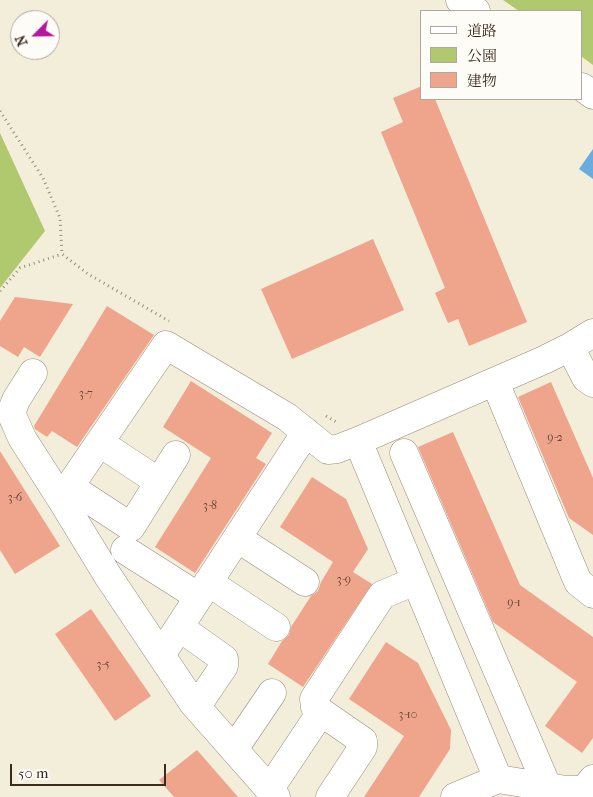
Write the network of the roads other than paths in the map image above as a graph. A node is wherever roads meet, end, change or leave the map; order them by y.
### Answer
1 (460, 0) edge
2 (475, 10) edge
3 (593, 332) edge
4 (570, 347) junction
5 (33, 373) dead end
6 (495, 382) junction
7 (593, 383) edge
8 (6, 404) edge
9 (314, 423) junction
10 (349, 432) junction
11 (100, 443) junction
12 (404, 453) dead end
13 (176, 455) dead end
14 (159, 482) junction
15 (65, 493) junction
16 (128, 538) junction
17 (237, 538) junction
18 (454, 570) junction
19 (108, 576) junction
20 (305, 582) dead end
21 (417, 584) junction
22 (204, 590) junction
23 (593, 594) edge
24 (276, 627) dead end
25 (179, 628) junction
26 (161, 655) junction
27 (272, 693) dead end
28 (197, 706) junction
29 (322, 712) junction
30 (234, 750) junction
31 (498, 779) junction
32 (547, 786) junction
33 (587, 789) edge
34 (273, 793) edge
35 (330, 797) edge
36 (455, 797) edge

1 - 2 street
3 - 4 street
4 - 6 street
4 - 7 street
5 - 8 street
6 - 10 street
6 - 23 street
8 - 15 street
9 - 10 street
9 - 11 street
9 - 17 street
10 - 21 street
11 - 14 street
11 - 15 street
12 - 18 street
13 - 14 street
14 - 16 street
15 - 16 street
15 - 19 street
16 - 19 street
16 - 22 street
17 - 20 street
17 - 22 street
18 - 21 street
18 - 32 street
19 - 26 street
21 - 29 street
21 - 31 street
22 - 24 street
22 - 25 street
25 - 26 street
25 - 28 street
26 - 28 street
27 - 30 street
28 - 30 street
29 - 34 street
29 - 35 street
30 - 34 street
31 - 32 street
31 - 36 street
32 - 33 street

